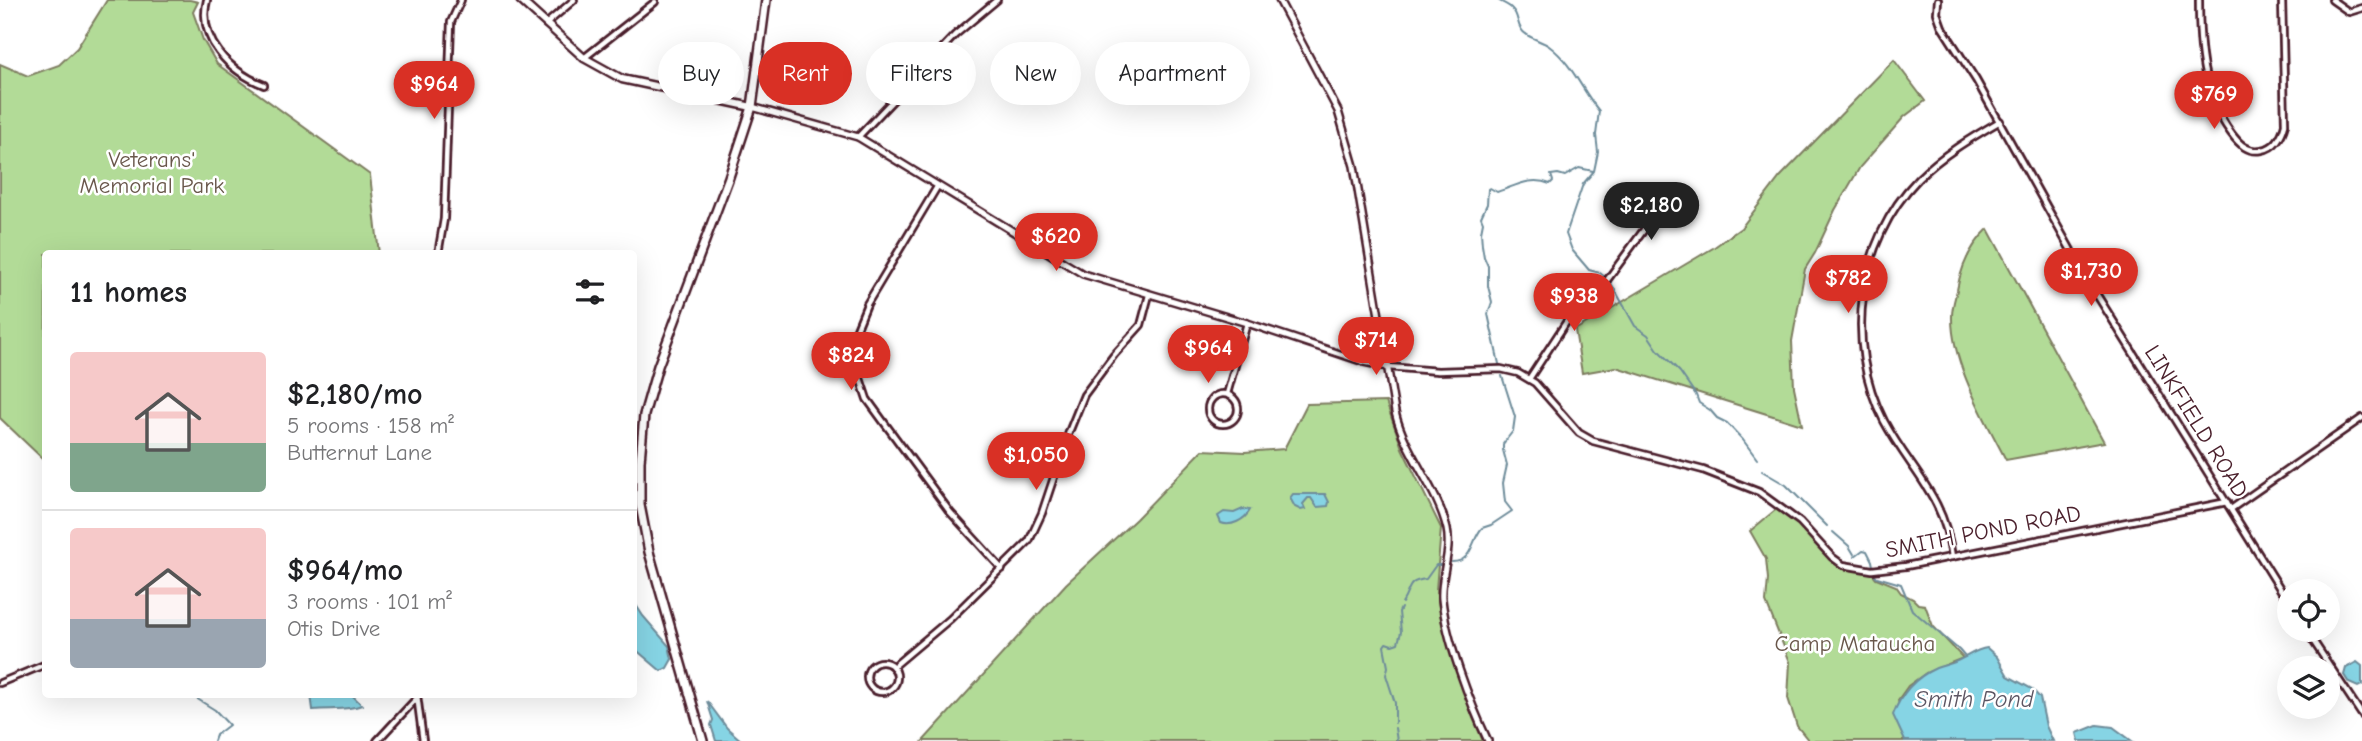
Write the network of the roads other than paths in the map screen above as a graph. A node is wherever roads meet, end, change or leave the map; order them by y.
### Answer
1 (206, 0) edge
2 (461, 0) edge
3 (520, 0) edge
4 (574, 0) edge
5 (766, 0) edge
6 (997, 0) edge
7 (1279, 0) edge
8 (1938, 0) edge
9 (2199, 0) edge
10 (2282, 0) edge
11 (2332, 0) edge
12 (655, 2) dead end
13 (2362, 8) edge
14 (545, 25) junction
15 (584, 58) junction
16 (264, 85) dead end
17 (752, 107) junction
18 (2000, 121) junction
19 (858, 137) junction
20 (937, 187) junction
21 (1672, 190) dead end
22 (439, 250) edge
23 (1149, 295) junction
24 (1247, 323) junction
25 (1388, 367) junction
26 (1529, 379) junction
27 (1227, 394) junction
28 (2362, 418) edge
29 (2227, 502) junction
30 (2231, 509) junction
31 (1952, 557) junction
32 (1002, 569) junction
33 (2277, 584) edge
34 (2314, 642) edge
35 (42, 666) edge
36 (893, 667) junction
37 (0, 683) edge
38 (416, 698) edge
39 (417, 698) edge
40 (2362, 715) edge
41 (377, 741) edge
42 (423, 741) edge
43 (704, 741) edge
44 (1488, 741) edge

1 - 16 street
2 - 22 street
3 - 14 main road
4 - 14 street
5 - 17 main road
6 - 19 street
7 - 25 street
8 - 18 street, LINKFIELD ROAD
9 - 10 street
11 - 13 street
12 - 15 street
14 - 15 main road
15 - 17 main road
17 - 19 street
17 - 43 main road
18 - 29 street, LINKFIELD ROAD
18 - 31 street
19 - 20 street
20 - 23 street
20 - 32 street
21 - 26 street
23 - 24 street
23 - 32 street
24 - 25 street
24 - 27 street
25 - 26 street, SMITH POND ROAD
25 - 44 street
26 - 31 street, SMITH POND ROAD
27 - 27 street
28 - 30 street
29 - 30 street, LINKFIELD ROAD
29 - 31 street, SMITH POND ROAD
30 - 33 street, LINKFIELD ROAD
32 - 36 street
34 - 40 street
35 - 37 street
36 - 36 street
38 - 41 street
39 - 42 street

